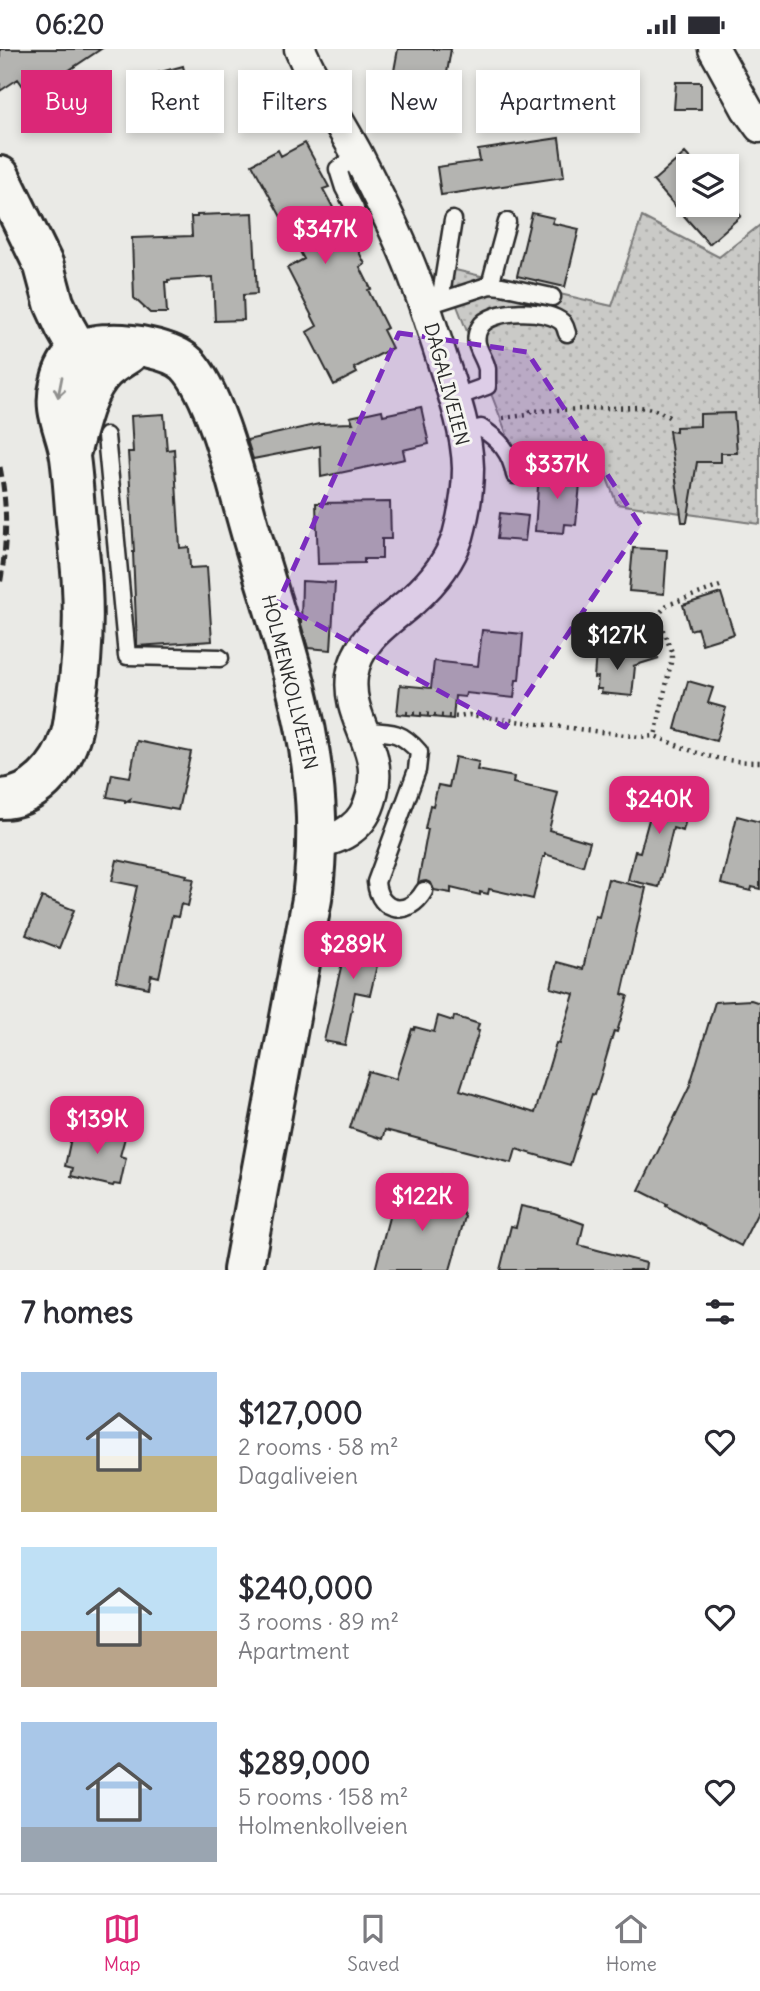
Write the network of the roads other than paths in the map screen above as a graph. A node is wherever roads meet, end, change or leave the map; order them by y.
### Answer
1 (300, 49) edge
2 (714, 49) edge
3 (760, 127) edge
4 (358, 156) junction
5 (0, 176) edge
6 (453, 219) dead end
7 (506, 222) dead end
8 (328, 228) dead end
9 (490, 285) junction
10 (552, 297) dead end
11 (433, 304) junction
12 (567, 333) dead end
13 (107, 352) junction
14 (454, 398) junction
15 (463, 432) junction
16 (106, 436) dead end
17 (515, 475) dead end
18 (113, 518) junction
19 (76, 520) junction
20 (220, 658) dead end
21 (363, 731) junction
22 (0, 799) edge
23 (317, 843) junction
24 (424, 891) dead end
25 (243, 1270) edge

1 - 4 street, DAGALIVEIEN
2 - 3 street
4 - 8 lane
4 - 11 street, DAGALIVEIEN
5 - 13 main road
6 - 11 lane
7 - 9 lane
9 - 10 lane
9 - 11 lane
11 - 14 street, DAGALIVEIEN
12 - 14 lane
13 - 19 main road
13 - 23 main road, HOLMENKOLLVEIEN
14 - 15 street, DAGALIVEIEN
15 - 17 lane
15 - 21 street, DAGALIVEIEN
16 - 18 lane
18 - 19 lane
18 - 20 lane
19 - 22 main road
21 - 23 street, DAGALIVEIEN
21 - 24 lane
23 - 25 main road, HOLMENKOLLVEIEN

